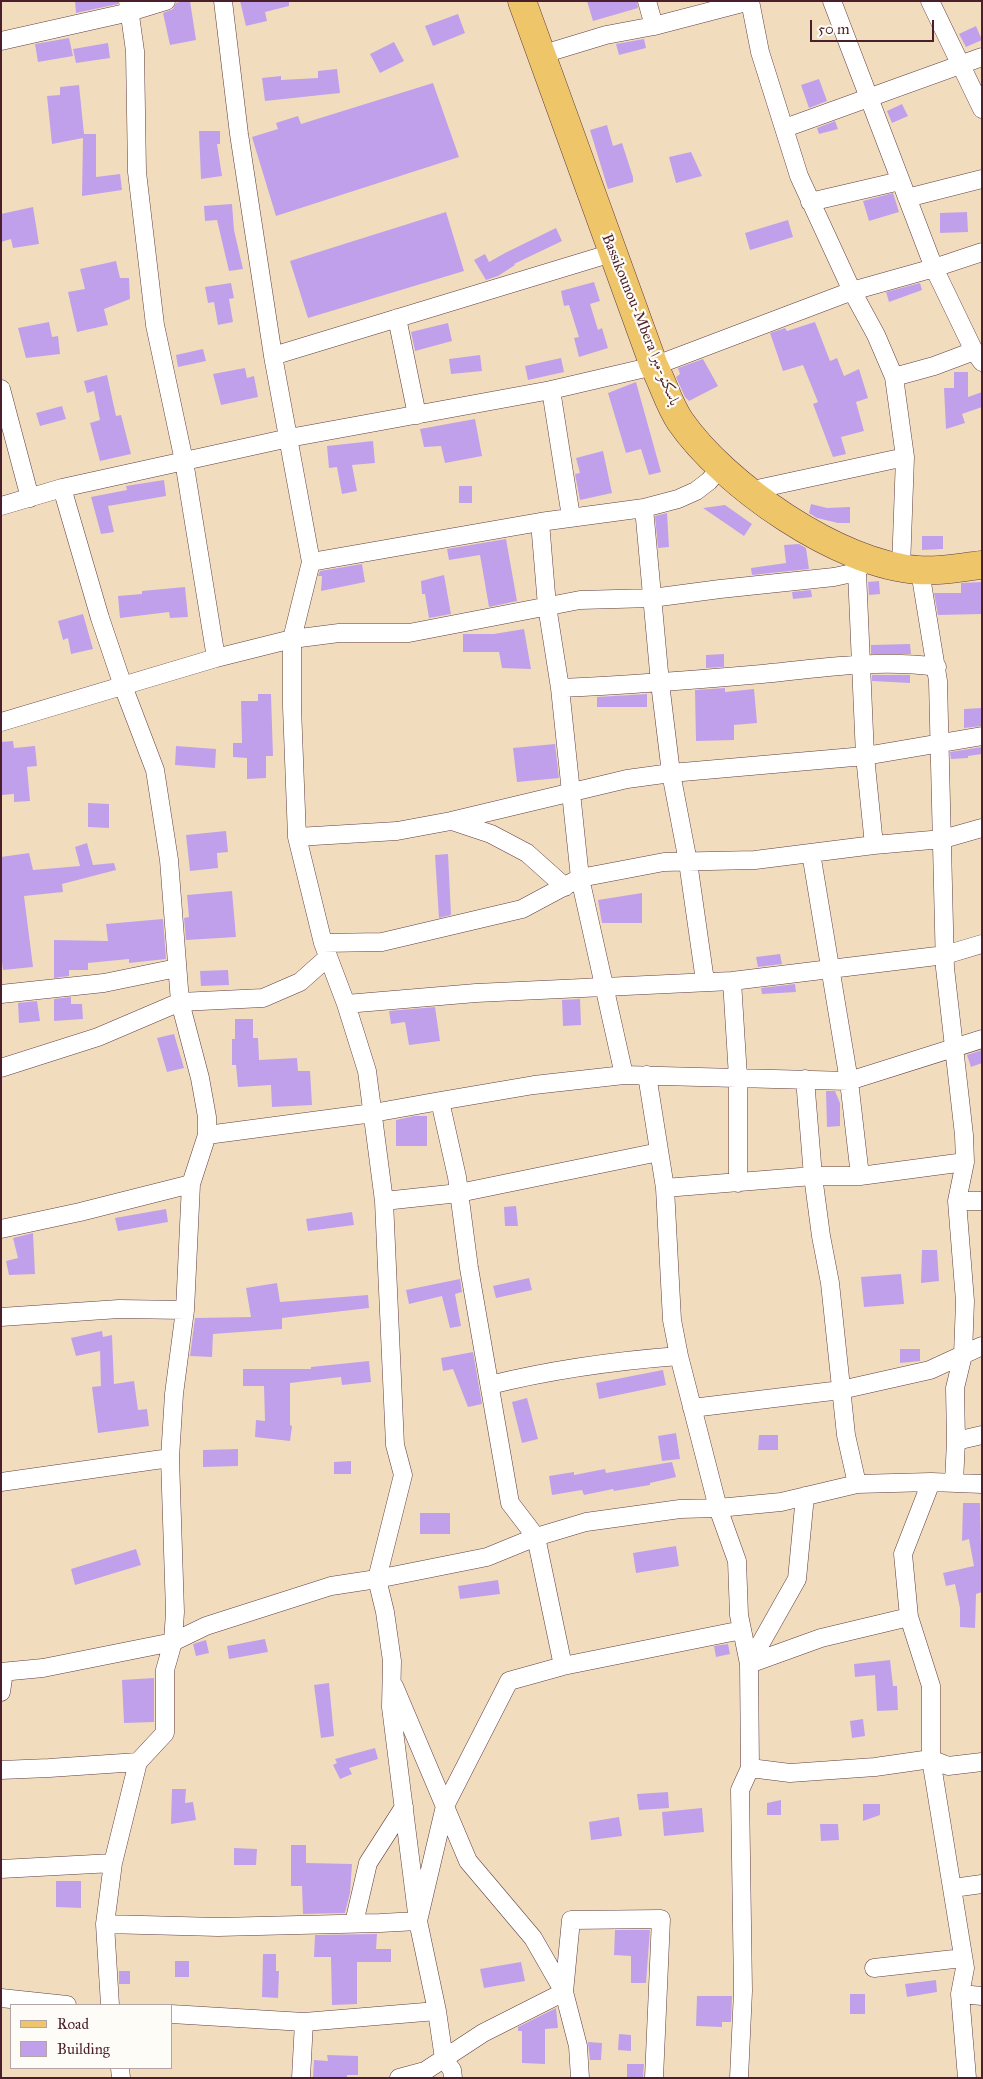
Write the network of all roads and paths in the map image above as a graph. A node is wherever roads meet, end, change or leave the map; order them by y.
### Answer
1 (166, 1) edge
2 (223, 1) edge
3 (522, 1) edge
4 (647, 1) edge
5 (750, 1) edge
6 (832, 1) edge
7 (930, 1) edge
8 (129, 7) edge
9 (654, 26) junction
10 (1, 41) edge
11 (540, 55) junction
12 (982, 56) edge
13 (960, 64) junction
14 (869, 97) junction
15 (982, 109) edge
16 (785, 128) junction
17 (982, 179) edge
18 (903, 189) junction
19 (810, 202) junction
20 (982, 252) edge
21 (612, 253) junction
22 (934, 268) junction
23 (852, 291) junction
24 (397, 318) junction
25 (273, 356) junction
26 (978, 357) edge
27 (654, 366) junction
28 (894, 377) junction
29 (1, 389) edge
30 (551, 390) junction
31 (417, 415) junction
32 (289, 438) junction
33 (905, 457) junction
34 (184, 461) junction
35 (720, 468) junction
36 (62, 488) junction
37 (748, 491) junction
38 (30, 498) junction
39 (1, 506) edge
40 (644, 508) junction
41 (571, 517) junction
42 (540, 522) junction
43 (311, 562) junction
44 (982, 565) edge
45 (861, 566) junction
46 (911, 569) junction
47 (652, 598) junction
48 (546, 606) junction
49 (292, 640) junction
50 (216, 658) junction
51 (862, 664) junction
52 (937, 668) junction
53 (660, 683) junction
54 (123, 686) junction
55 (560, 688) junction
56 (1, 722) edge
57 (982, 736) edge
58 (940, 743) junction
59 (865, 756) junction
60 (671, 773) junction
61 (571, 794) junction
62 (451, 821) junction
63 (982, 828) edge
64 (297, 837) junction
65 (943, 839) junction
66 (874, 845) junction
67 (811, 853) junction
68 (688, 862) junction
69 (580, 878) junction
70 (565, 887) junction
71 (982, 944) edge
72 (325, 951) junction
73 (945, 955) junction
74 (177, 968) junction
75 (829, 969) junction
76 (705, 981) junction
77 (732, 981) junction
78 (606, 986) junction
79 (1, 994) edge
80 (180, 1002) junction
81 (346, 1004) junction
82 (982, 1039) edge
83 (953, 1048) junction
84 (1, 1068) edge
85 (624, 1075) junction
86 (647, 1075) junction
87 (738, 1077) junction
88 (805, 1079) junction
89 (849, 1081) junction
90 (440, 1101) junction
91 (373, 1112) junction
92 (207, 1135) junction
93 (658, 1152) junction
94 (965, 1162) junction
95 (813, 1176) junction
96 (860, 1176) junction
97 (738, 1183) junction
98 (191, 1184) junction
99 (665, 1188) junction
100 (459, 1193) junction
101 (384, 1201) junction
102 (957, 1201) junction
103 (982, 1201) edge
104 (1, 1229) edge
105 (185, 1310) junction
106 (1, 1317) edge
107 (982, 1346) edge
108 (963, 1354) junction
109 (679, 1356) junction
110 (490, 1385) junction
111 (841, 1390) junction
112 (692, 1408) junction
113 (982, 1435) edge
114 (956, 1441) junction
115 (170, 1458) junction
116 (1, 1482) edge
117 (931, 1482) junction
118 (954, 1482) junction
119 (856, 1484) junction
120 (982, 1484) edge
121 (805, 1496) junction
122 (718, 1508) junction
123 (536, 1537) junction
124 (377, 1579) junction
125 (910, 1616) junction
126 (742, 1630) junction
127 (173, 1642) junction
128 (749, 1664) junction
129 (563, 1666) junction
130 (3, 1672) edge
131 (392, 1681) junction
132 (1, 1692) edge
133 (931, 1759) junction
134 (138, 1762) junction
135 (982, 1762) edge
136 (750, 1768) junction
137 (1, 1770) edge
138 (445, 1806) junction
139 (404, 1807) junction
140 (113, 1863) junction
141 (1, 1869) edge
142 (982, 1884) edge
143 (953, 1888) junction
144 (418, 1920) junction
145 (354, 1923) junction
146 (105, 1924) junction
147 (963, 1958) junction
148 (874, 1968) dead end
149 (564, 1992) junction
150 (960, 1994) junction
151 (982, 1996) edge
152 (1, 1998) edge
153 (58, 2004) edge
154 (110, 2004) edge
155 (437, 2010) junction
156 (172, 2014) edge
157 (304, 2022) junction
158 (444, 2059) junction
159 (301, 2078) edge
160 (399, 2078) edge
161 (453, 2078) edge
162 (580, 2078) edge
163 (654, 2078) edge
164 (739, 2078) edge
165 (967, 2078) edge

1 - 8 street
2 - 25 street
3 - 11 main road, Bassikounou-Mbera باسكنو-مبرا
4 - 9 street
5 - 9 street
5 - 16 street
6 - 14 street
7 - 13 street
8 - 10 street
8 - 34 street
9 - 11 street
11 - 21 main road, Bassikounou-Mbera باسكنو-مبرا
12 - 13 street
13 - 14 street
13 - 15 street
14 - 16 street
14 - 18 street
16 - 19 street
17 - 18 street
18 - 19 street
18 - 22 street
19 - 23 street
20 - 22 street
21 - 24 street
21 - 27 main road, Bassikounou-Mbera باسكنو-مبرا
22 - 23 street
22 - 26 street
23 - 27 street
23 - 28 street
24 - 25 street
24 - 31 street
25 - 32 street
26 - 28 street
27 - 30 street
27 - 35 main road, Bassikounou-Mbera باسكنو-مبرا
28 - 33 street
29 - 38 street
30 - 31 street
30 - 41 street
31 - 32 street
32 - 34 street
32 - 43 street
33 - 37 street
33 - 46 street
34 - 36 street
34 - 50 street
35 - 37 main road, Bassikounou-Mbera باسكنو-مبرا
35 - 40 street
36 - 38 street
36 - 54 street
37 - 45 main road, Bassikounou-Mbera باسكنو-مبرا
38 - 39 street
40 - 41 street
40 - 47 street
41 - 42 street
42 - 43 street
42 - 48 street
43 - 49 street
44 - 46 main road, Bassikounou-Mbera باسكنو-مبرا
45 - 46 main road, Bassikounou-Mbera باسكنو-مبرا
45 - 47 street
45 - 51 street
46 - 52 street
47 - 48 street
47 - 53 street
48 - 49 street
48 - 55 street
49 - 50 street
49 - 64 street
50 - 54 street
51 - 52 street
51 - 53 street
51 - 59 street
52 - 58 street
53 - 55 street
53 - 60 street
54 - 56 street
54 - 74 street
55 - 61 street
57 - 58 street
58 - 59 street
58 - 65 street
59 - 60 street
59 - 66 street
60 - 61 street
60 - 68 street
61 - 62 street
61 - 69 street
62 - 64 street
62 - 70 street
63 - 65 street
64 - 72 street
65 - 66 street
65 - 73 street
66 - 67 street
67 - 68 street
67 - 75 street
68 - 69 street
68 - 76 street
69 - 70 street
69 - 78 street
70 - 72 street
71 - 73 street
72 - 80 street
72 - 81 street
73 - 75 street
73 - 83 street
74 - 79 street
74 - 80 street
75 - 77 street
75 - 89 street
76 - 77 street
76 - 78 street
77 - 87 street
78 - 81 street
78 - 85 street
80 - 84 street
80 - 92 street
81 - 91 street
82 - 83 street
83 - 89 street
83 - 94 street
85 - 86 street
85 - 90 street
86 - 87 street
86 - 93 street
87 - 88 street
87 - 97 street
88 - 89 street
88 - 95 street
89 - 96 street
90 - 91 street
90 - 100 street
91 - 92 street
91 - 101 street
92 - 98 street
93 - 99 street
93 - 100 street
94 - 96 street
94 - 102 street
95 - 96 street
95 - 97 street
95 - 111 street
97 - 99 street
98 - 104 street
98 - 105 street
99 - 109 street
100 - 101 street
100 - 110 street
101 - 124 street
102 - 103 street
102 - 108 street
105 - 106 street
105 - 115 street
107 - 108 street
108 - 111 street
108 - 114 street
109 - 110 street
109 - 112 street
110 - 123 street
111 - 112 street
111 - 119 street
112 - 122 street
113 - 114 street
114 - 118 street
115 - 116 street
115 - 127 street
117 - 118 street
117 - 119 street
117 - 125 street
118 - 120 street
119 - 121 street
121 - 122 street
121 - 128 street
122 - 123 street
122 - 126 street
123 - 124 street
123 - 129 street
124 - 127 street
124 - 131 street
125 - 128 street
125 - 133 street
126 - 128 street
126 - 129 street
127 - 130 street
127 - 134 street
128 - 136 street
129 - 138 street
130 - 132 street
131 - 138 street
131 - 139 street
133 - 135 street
133 - 136 street
133 - 143 street
134 - 137 street
134 - 140 street
136 - 164 street
138 - 144 street
138 - 149 street
139 - 144 street
139 - 145 street
140 - 141 street
140 - 146 street
142 - 143 street
143 - 147 street
144 - 145 street
144 - 155 street
145 - 146 street
146 - 154 street
147 - 148 street
147 - 150 street
149 - 158 street
149 - 162 street
149 - 163 street
150 - 151 street
150 - 165 street
152 - 153 street
155 - 157 street
155 - 158 street
156 - 157 street
157 - 159 street
158 - 160 street
158 - 161 street

